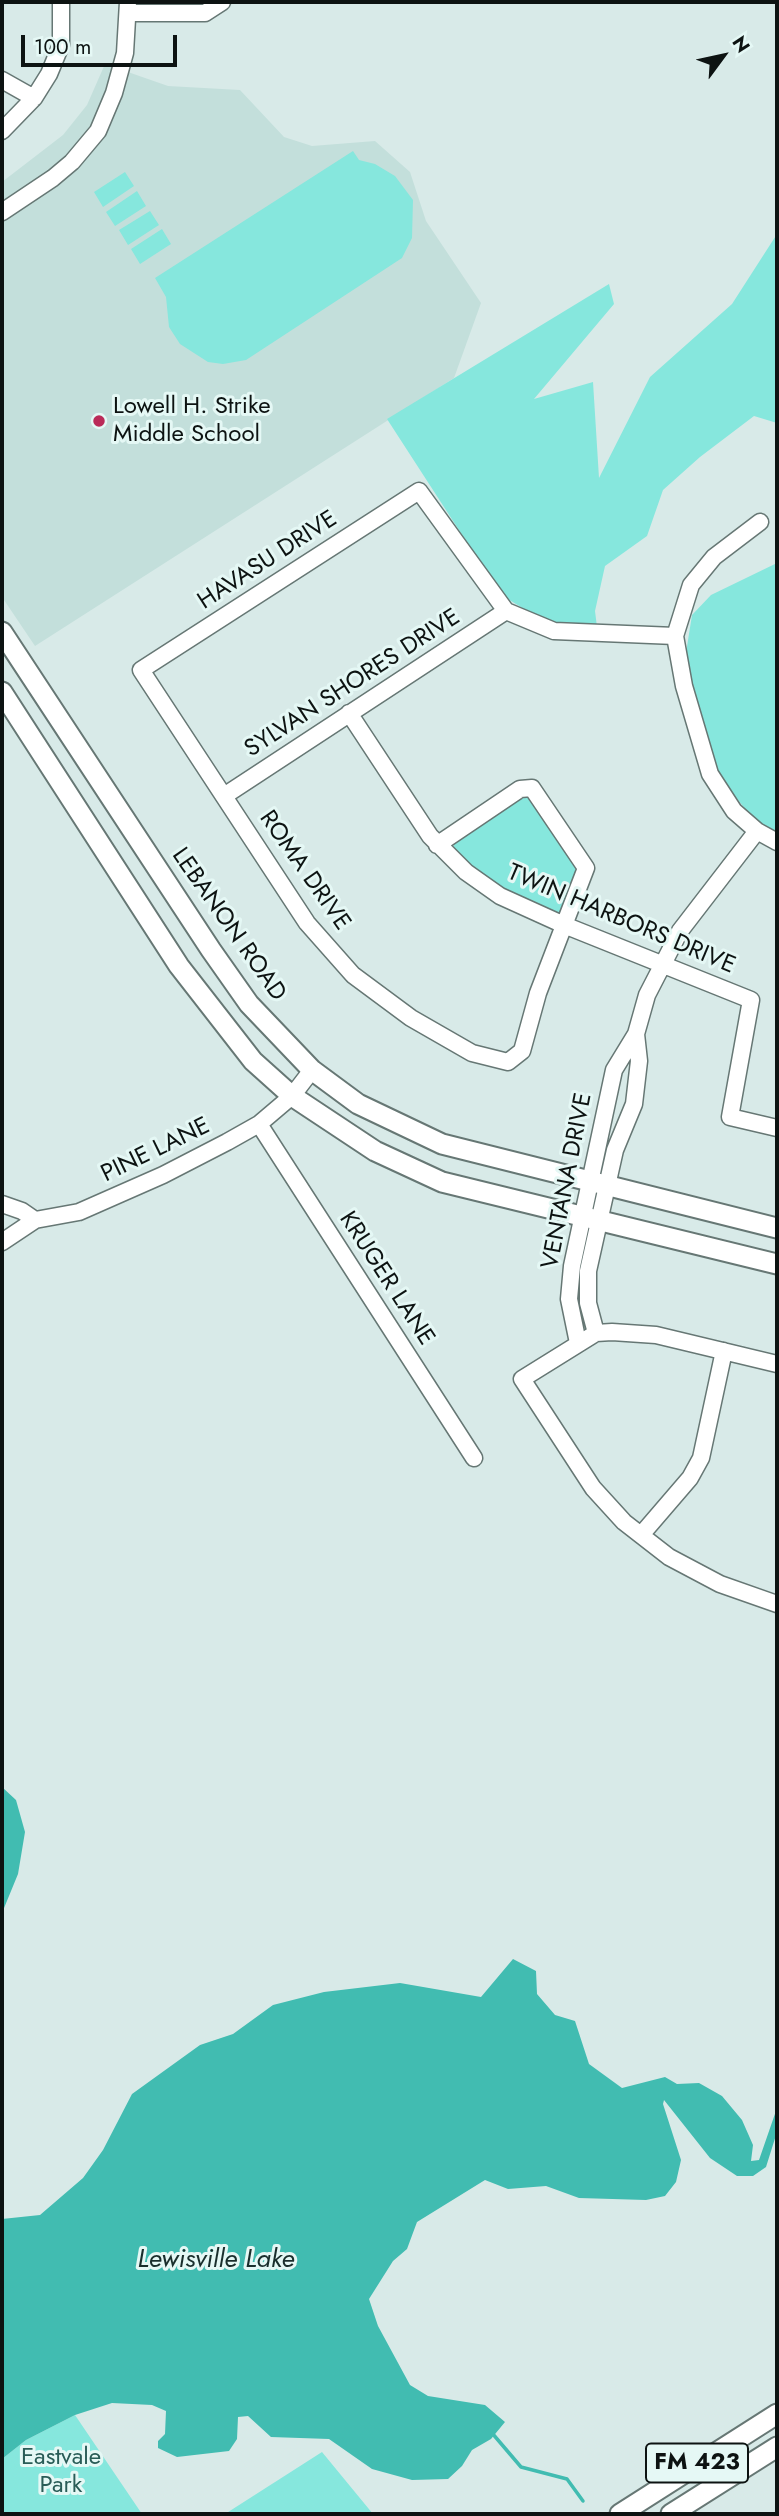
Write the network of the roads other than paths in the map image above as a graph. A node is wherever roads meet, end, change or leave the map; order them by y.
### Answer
1 (61, 2) edge
2 (216, 7) edge
3 (129, 8) edge
4 (2, 80) edge
5 (34, 99) junction
6 (2, 131) edge
7 (2, 212) edge
8 (760, 522) dead end
9 (506, 611) junction
10 (2, 632) edge
11 (675, 636) junction
12 (141, 670) joint
13 (2, 692) edge
14 (349, 713) junction
15 (224, 796) junction
16 (757, 831) junction
17 (777, 842) edge
18 (438, 845) junction
19 (564, 925) junction
20 (662, 962) junction
21 (636, 1034) junction
22 (312, 1070) junction
23 (292, 1096) junction
24 (259, 1124) junction
25 (777, 1128) edge
26 (597, 1185) junction
27 (2, 1204) edge
28 (581, 1217) junction
29 (35, 1220) junction
30 (601, 1222) junction
31 (777, 1228) edge
32 (2, 1242) edge
33 (777, 1264) edge
34 (596, 1333) junction
35 (578, 1343) junction
36 (724, 1351) junction
37 (777, 1364) edge
38 (474, 1458) dead end
39 (641, 1535) junction
40 (777, 1604) edge
41 (777, 2414) edge
42 (739, 2437) junction
43 (777, 2447) edge
44 (755, 2461) junction
45 (620, 2514) edge
46 (671, 2514) edge

1 - 5 street
2 - 3 street
3 - 7 street
4 - 5 street
5 - 6 street
8 - 11 street
9 - 11 street
9 - 12 street, HAVASU DRIVE
9 - 14 street, SYLVAN SHORES DRIVE
10 - 22 main road, LEBANON ROAD
11 - 16 street
12 - 15 street, ROMA DRIVE
13 - 23 main road
14 - 15 street, SYLVAN SHORES DRIVE
14 - 18 street, TWIN HARBORS DRIVE
15 - 19 street, ROMA DRIVE
16 - 17 street
16 - 20 street, VENTANA DRIVE
18 - 19 street, TWIN HARBORS DRIVE
18 - 19 street
19 - 20 street, TWIN HARBORS DRIVE
20 - 21 street, VENTANA DRIVE
20 - 25 street, TWIN HARBORS DRIVE
21 - 26 street, VENTANA DRIVE
21 - 26 street, VENTANA DRIVE
22 - 23 street, PINE LANE
22 - 26 main road, LEBANON ROAD
23 - 24 street, PINE LANE
23 - 28 main road
24 - 29 street, PINE LANE
24 - 38 street, KRUGER LANE
26 - 28 street, VENTANA DRIVE
26 - 30 street, VENTANA DRIVE
26 - 31 main road, LEBANON ROAD
27 - 29 street
28 - 30 main road
28 - 35 street, VENTANA DRIVE
29 - 32 street, PINE LANE
30 - 33 main road
30 - 34 street, VENTANA DRIVE
34 - 35 street
34 - 36 street
35 - 39 street
36 - 37 street
36 - 39 street
39 - 40 street
41 - 42 main road, FM 423
42 - 44 main road
42 - 45 main road, FM 423
43 - 44 main road, FM 423
44 - 46 main road, FM 423

